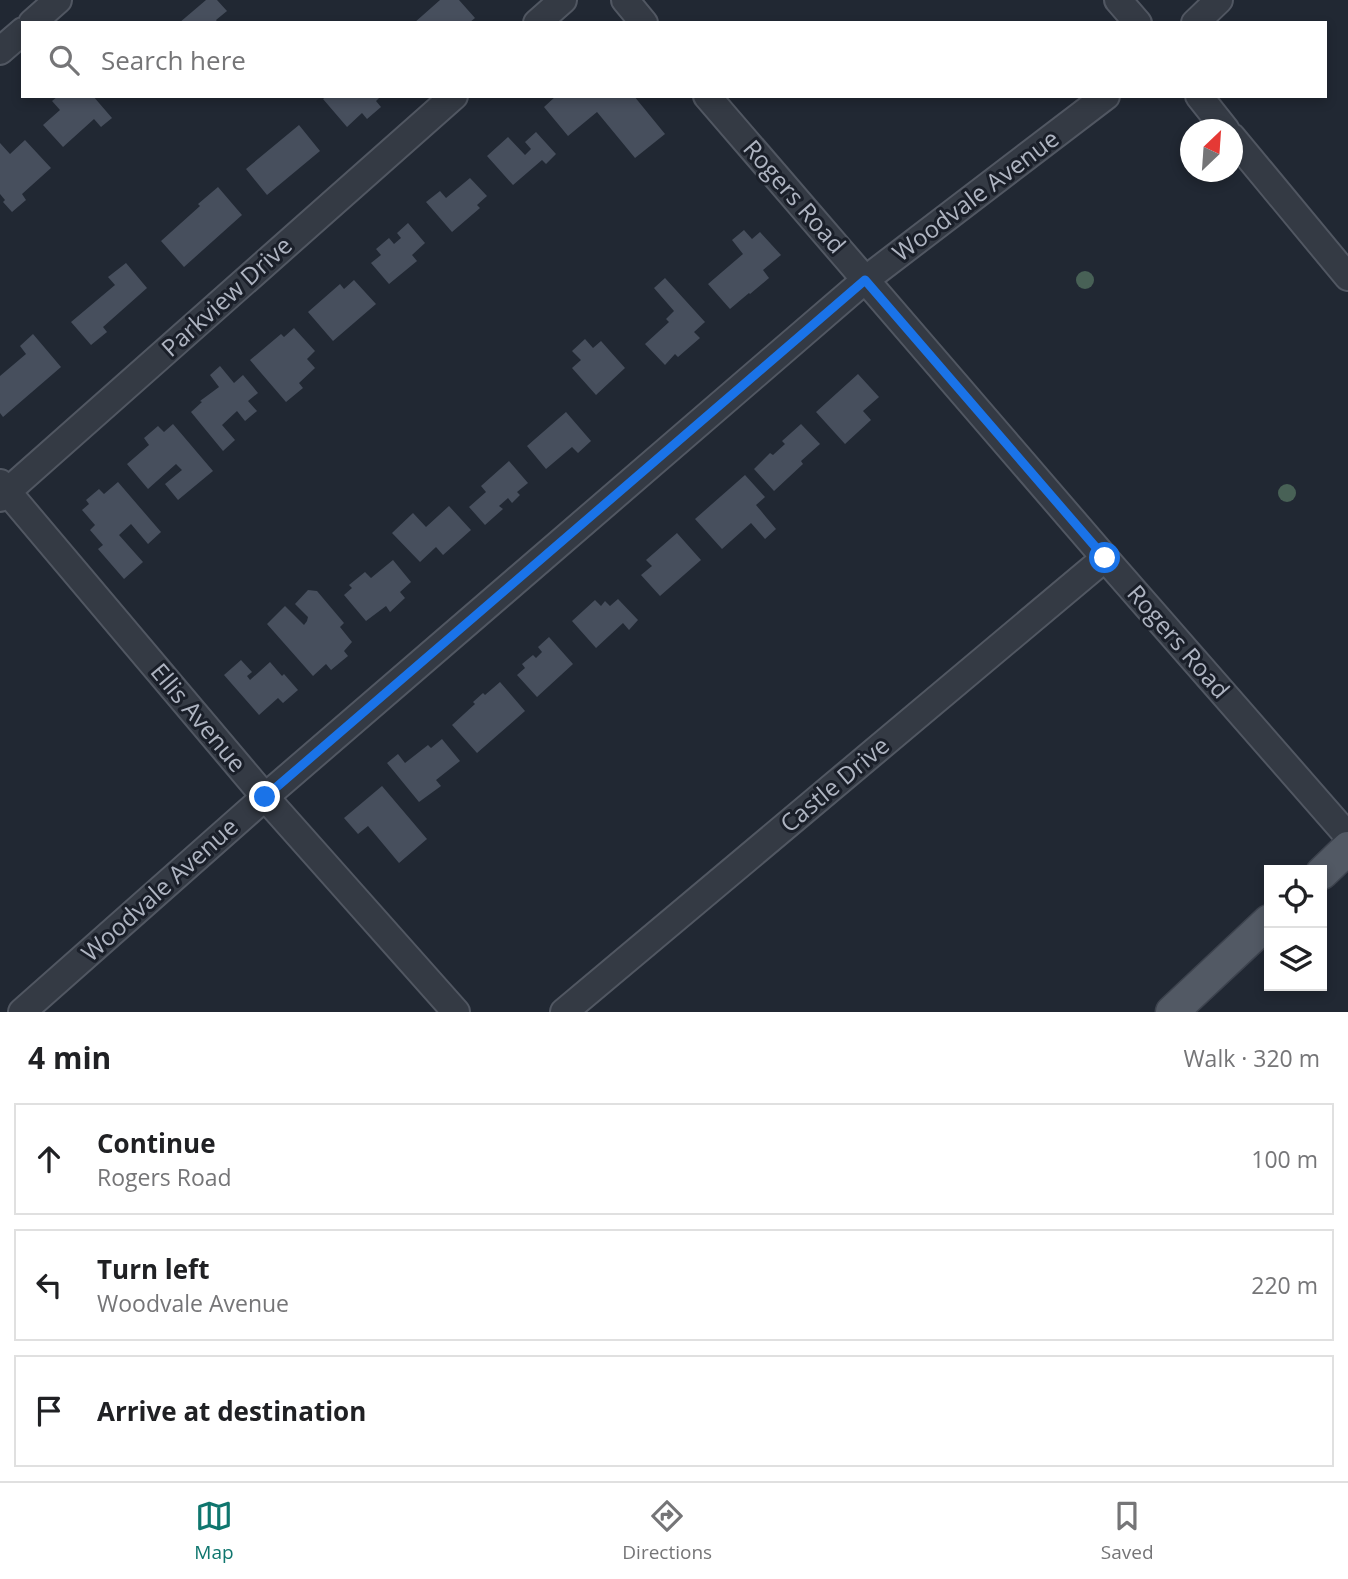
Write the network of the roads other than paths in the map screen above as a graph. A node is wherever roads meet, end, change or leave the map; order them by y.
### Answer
1 (58, 0) edge
2 (563, 0) edge
3 (625, 0) edge
4 (1118, 0) edge
5 (1219, 0) edge
6 (34, 21) edge
7 (539, 21) edge
8 (642, 21) edge
9 (1136, 21) edge
10 (1197, 21) edge
11 (21, 33) edge
12 (0, 51) edge
13 (452, 98) edge
14 (710, 98) edge
15 (1103, 98) edge
16 (1201, 98) edge
17 (1218, 119) edge
18 (1243, 149) edge
19 (1348, 277) edge
20 (865, 280) junction
21 (3, 491) edge
22 (1105, 558) junction
23 (265, 797) junction
24 (1348, 836) edge
25 (1348, 848) edge
26 (1327, 868) edge
27 (1264, 926) edge
28 (22, 1012) edge
29 (456, 1012) edge
30 (564, 1012) edge
31 (1172, 1012) edge

1 - 6 street
2 - 7 street
3 - 8 street
4 - 9 street
5 - 10 street
11 - 12 street
13 - 21 street, Parkview Drive
14 - 20 street, Rogers Road
15 - 20 street, Woodvale Avenue
16 - 17 street
18 - 19 street
20 - 22 street, Rogers Road
20 - 23 street, Woodvale Avenue
21 - 23 street, Ellis Avenue
22 - 24 street, Rogers Road
22 - 30 street, Castle Drive
23 - 28 street, Woodvale Avenue
23 - 29 street, Ellis Avenue
25 - 26 main road
27 - 31 main road

